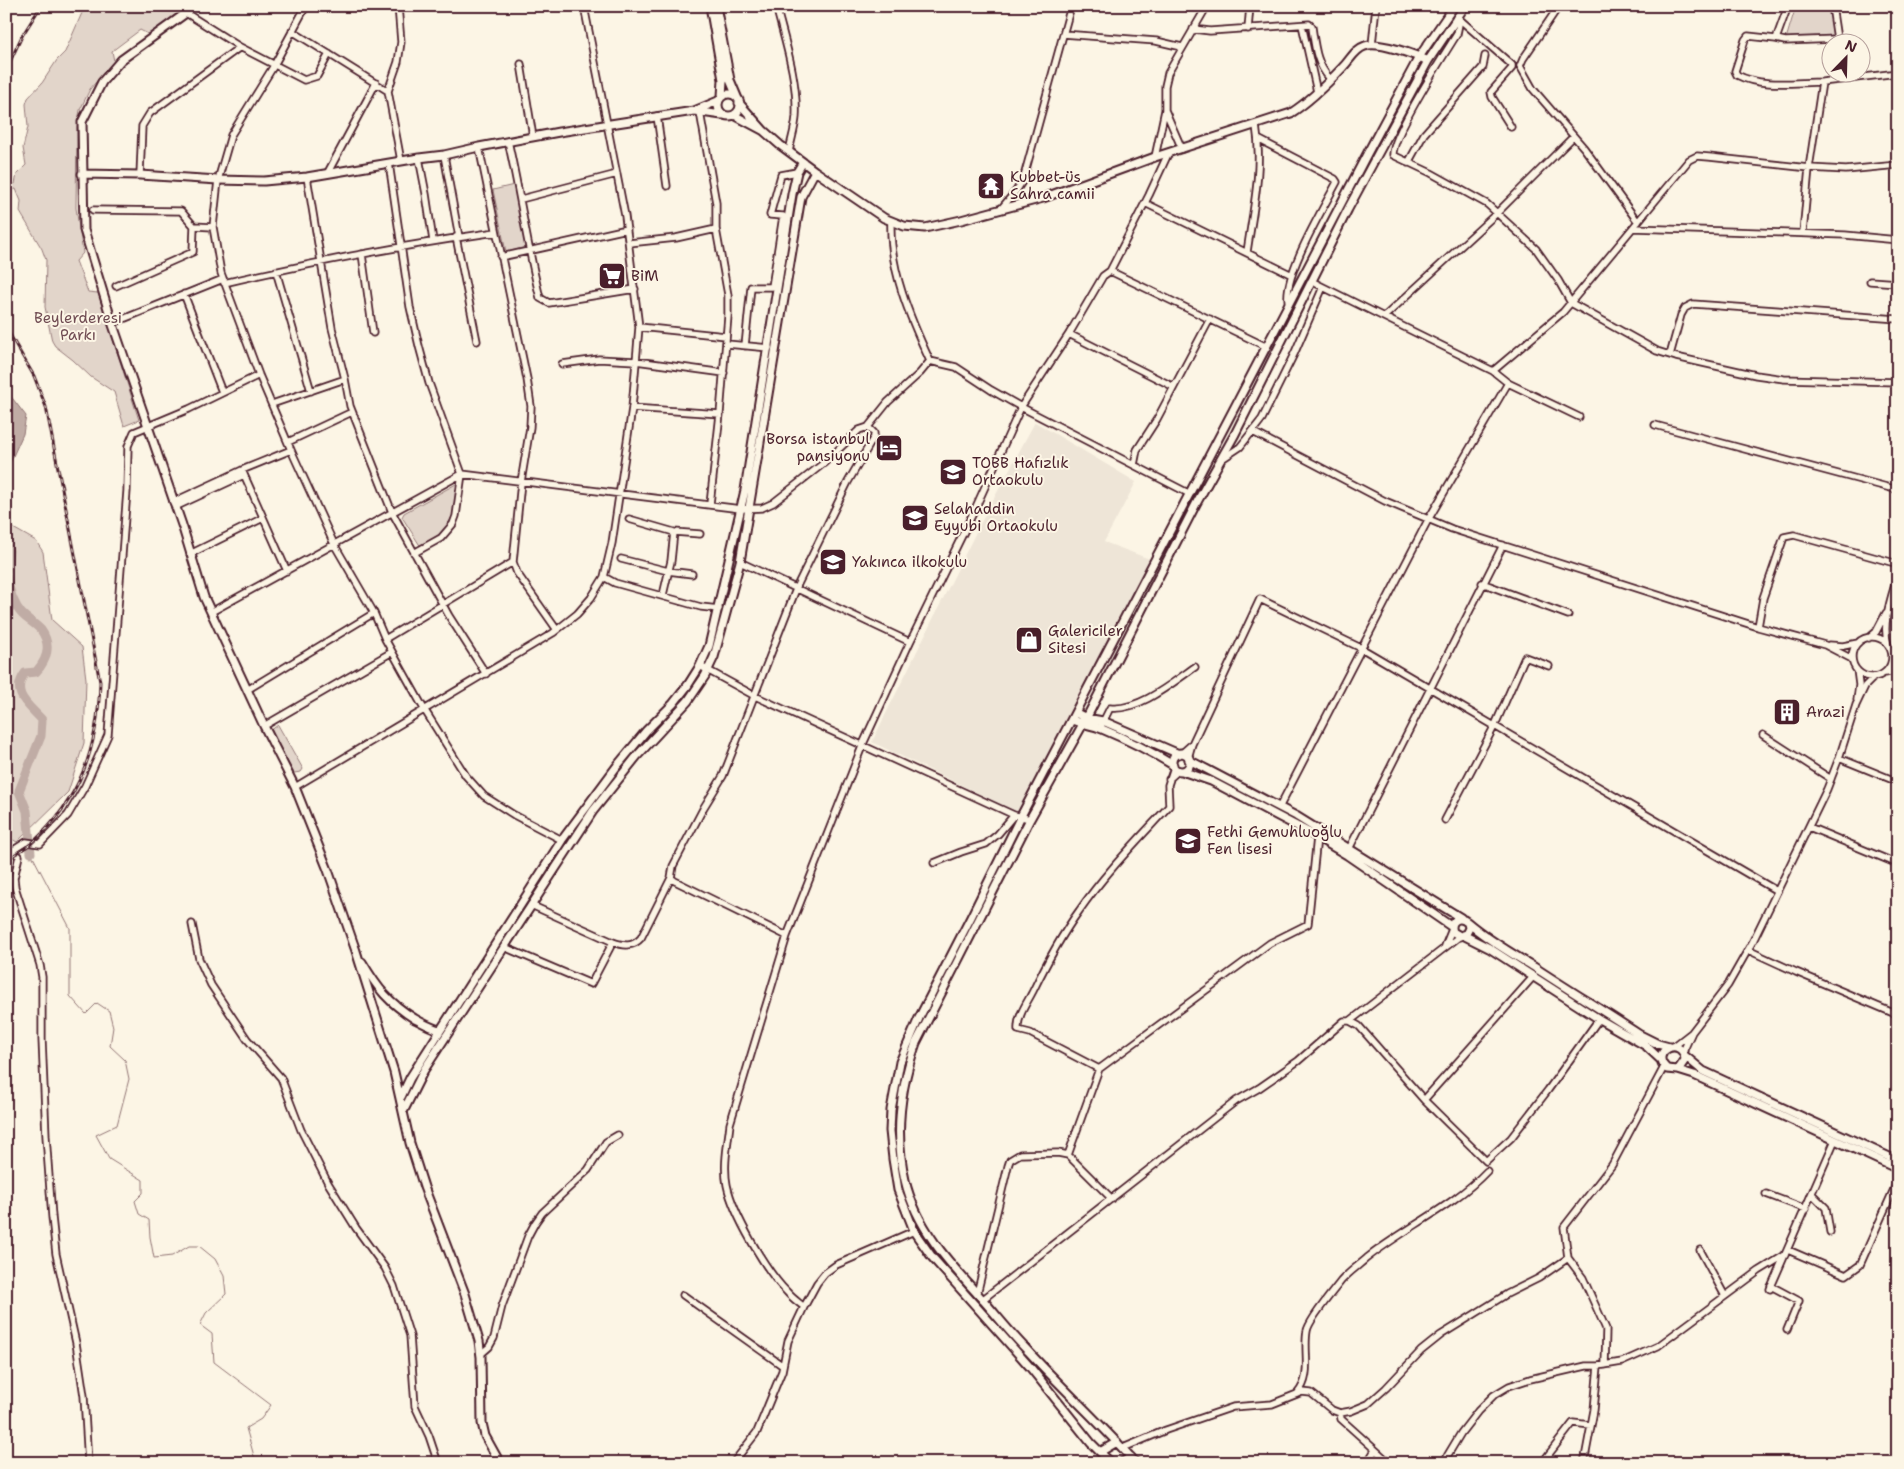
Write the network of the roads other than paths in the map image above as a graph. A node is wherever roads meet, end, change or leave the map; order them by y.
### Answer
1 (191, 6) edge
2 (306, 6) edge
3 (398, 6) edge
4 (584, 6) edge
5 (710, 6) edge
6 (716, 6) edge
7 (776, 6) edge
8 (1071, 6) edge
9 (1207, 6) edge
10 (1250, 6) edge
11 (1376, 6) edge
12 (1454, 6) edge
13 (1465, 6) edge
14 (1559, 6) edge
15 (1788, 6) edge
16 (1832, 6) edge
17 (186, 13) junction
18 (1456, 18) junction
19 (1302, 25) junction
20 (1193, 29) junction
21 (1248, 29) junction
22 (292, 32) junction
23 (1063, 34) junction
24 (1776, 39) junction
25 (1372, 45) junction
26 (240, 47) junction
27 (1182, 47) junction
28 (328, 54) junction
29 (1485, 56) dead end
30 (1419, 57) junction
31 (1428, 61) junction
32 (274, 64) junction
33 (521, 64) dead end
34 (1898, 73) edge
35 (1872, 76) edge
36 (1330, 79) junction
37 (1822, 82) joint
38 (376, 83) junction
39 (388, 91) junction
40 (1317, 92) junction
41 (720, 99) junction
42 (738, 101) junction
43 (1165, 110) junction
44 (697, 111) junction
45 (722, 114) junction
46 (734, 115) junction
47 (657, 116) junction
48 (608, 124) junction
49 (1256, 125) junction
50 (1511, 127) dead end
51 (764, 131) junction
52 (533, 136) junction
53 (1573, 137) junction
54 (1258, 139) junction
55 (508, 141) junction
56 (479, 146) junction
57 (1182, 149) junction
58 (789, 152) junction
59 (1168, 154) junction
60 (444, 155) junction
61 (1155, 157) junction
62 (419, 158) junction
63 (402, 161) junction
64 (803, 162) junction
65 (389, 163) junction
66 (1408, 163) junction
67 (1898, 166) edge
68 (1809, 168) junction
69 (815, 171) junction
70 (797, 172) junction
71 (82, 174) junction
72 (327, 174) junction
73 (617, 174) junction
74 (140, 175) junction
75 (307, 177) junction
76 (218, 180) junction
77 (667, 186) dead end
78 (521, 199) junction
79 (1145, 204) junction
80 (93, 210) dead end
81 (1000, 210) junction
82 (1498, 212) junction
83 (891, 221) junction
84 (1638, 222) junction
85 (1316, 224) junction
86 (194, 226) junction
87 (213, 227) junction
88 (1633, 228) junction
89 (627, 229) junction
90 (716, 229) junction
91 (1328, 229) junction
92 (496, 232) junction
93 (1803, 233) junction
94 (458, 237) junction
95 (1898, 240) edge
96 (433, 241) junction
97 (629, 243) junction
98 (402, 246) junction
99 (528, 251) junction
100 (1247, 252) junction
101 (362, 254) junction
102 (501, 257) junction
103 (320, 262) junction
104 (276, 271) junction
105 (1110, 272) junction
106 (1292, 275) junction
107 (224, 281) junction
108 (1311, 281) junction
109 (1870, 281) dead end
110 (1898, 283) edge
111 (116, 286) dead end
112 (1323, 286) junction
113 (635, 290) junction
114 (184, 294) junction
115 (1571, 302) junction
116 (1289, 304) junction
117 (1385, 316) junction
118 (1898, 319) edge
119 (1210, 320) junction
120 (112, 324) junction
121 (639, 327) junction
122 (374, 333) dead end
123 (1069, 334) junction
124 (726, 336) junction
125 (477, 341) dead end
126 (727, 344) junction
127 (745, 346) junction
128 (1267, 347) junction
129 (768, 348) junction
130 (1670, 355) junction
131 (636, 361) junction
132 (930, 361) junction
133 (562, 364) dead end
134 (1493, 372) junction
135 (724, 373) junction
136 (260, 375) junction
137 (345, 379) junction
138 (1898, 382) edge
139 (1508, 383) junction
140 (1174, 386) junction
141 (311, 391) junction
142 (222, 392) junction
143 (272, 404) junction
144 (1021, 407) junction
145 (632, 408) junction
146 (352, 412) junction
147 (720, 414) junction
148 (1579, 417) dead end
149 (1654, 425) dead end
150 (148, 426) junction
151 (868, 427) junction
152 (1253, 432) junction
153 (288, 442) junction
154 (291, 450) junction
155 (1220, 460) junction
156 (1134, 465) junction
157 (243, 472) junction
158 (462, 474) junction
159 (521, 482) junction
160 (1898, 490) edge
161 (619, 494) junction
162 (1190, 494) junction
163 (174, 504) junction
164 (710, 504) junction
165 (741, 509) junction
166 (749, 509) junction
167 (392, 512) junction
168 (263, 518) junction
169 (629, 519) dead end
170 (1428, 520) junction
171 (674, 532) junction
172 (700, 534) dead end
173 (334, 544) junction
174 (1503, 545) junction
175 (414, 553) junction
176 (190, 554) junction
177 (621, 559) dead end
178 (513, 562) junction
179 (740, 562) junction
180 (1898, 564) edge
181 (287, 571) junction
182 (668, 571) junction
183 (692, 574) dead end
184 (1898, 574) edge
185 (604, 577) junction
186 (1482, 583) junction
187 (796, 589) junction
188 (663, 595) junction
189 (442, 604) junction
190 (1890, 607) junction
191 (719, 610) junction
192 (211, 612) junction
193 (374, 613) junction
194 (1568, 615) dead end
195 (1758, 627) junction
196 (557, 630) junction
197 (1868, 638) junction
198 (386, 639) junction
199 (910, 642) junction
200 (1858, 643) junction
201 (1825, 645) junction
202 (1889, 647) junction
203 (1361, 648) junction
204 (392, 652) junction
205 (1892, 656) junction
206 (1852, 659) junction
207 (1898, 660) edge
208 (700, 666) junction
209 (1549, 666) dead end
210 (1195, 668) dead end
211 (708, 670) junction
212 (1857, 670) junction
213 (1898, 670) edge
214 (1884, 673) junction
215 (486, 674) junction
216 (1874, 677) junction
217 (1430, 688) junction
218 (246, 690) junction
219 (755, 696) junction
220 (1856, 705) junction
221 (424, 709) junction
222 (1074, 717) junction
223 (1084, 721) junction
224 (1102, 725) junction
225 (1496, 725) junction
226 (264, 726) junction
227 (1763, 735) dead end
228 (863, 744) junction
229 (1192, 744) junction
230 (1180, 754) junction
231 (1839, 758) junction
232 (1189, 759) junction
233 (1177, 768) junction
234 (1831, 779) junction
235 (1898, 782) edge
236 (295, 786) junction
237 (1281, 804) dead end
238 (1018, 815) junction
239 (1030, 819) junction
240 (1445, 820) dead end
241 (1809, 827) junction
242 (1317, 837) junction
243 (562, 840) junction
244 (1349, 849) junction
245 (9, 851) edge
246 (934, 863) dead end
247 (1898, 864) edge
248 (671, 878) junction
249 (1777, 891) junction
250 (531, 905) junction
251 (1460, 918) junction
252 (1468, 923) junction
253 (192, 924) dead end
254 (1452, 928) junction
255 (1462, 935) junction
256 (787, 936) junction
257 (613, 942) junction
258 (1445, 946) junction
259 (504, 947) junction
260 (1748, 950) junction
261 (356, 951) junction
262 (1533, 977) junction
263 (1898, 1014) edge
264 (1599, 1019) junction
265 (1350, 1021) junction
266 (440, 1030) junction
267 (1692, 1032) junction
268 (1671, 1047) junction
269 (1684, 1054) junction
270 (1663, 1064) junction
271 (1100, 1069) junction
272 (1678, 1070) junction
273 (401, 1098) junction
274 (1424, 1100) junction
275 (404, 1110) junction
276 (618, 1135) dead end
277 (1835, 1140) junction
278 (1068, 1155) junction
279 (1898, 1161) edge
280 (1898, 1170) edge
281 (1488, 1171) dead end
282 (1898, 1180) edge
283 (1766, 1194) dead end
284 (1812, 1194) junction
285 (1112, 1199) junction
286 (1806, 1209) junction
287 (914, 1231) junction
288 (1830, 1232) dead end
289 (1700, 1250) dead end
290 (1786, 1252) junction
291 (1568, 1258) junction
292 (977, 1294) junction
293 (683, 1295) dead end
294 (1725, 1296) junction
295 (982, 1300) junction
296 (804, 1307) junction
297 (1786, 1330) dead end
298 (481, 1354) junction
299 (1605, 1365) junction
300 (783, 1366) junction
301 (1598, 1366) junction
302 (1297, 1394) junction
303 (1340, 1413) junction
304 (1591, 1425) junction
305 (1117, 1442) junction
306 (1123, 1448) junction
307 (1375, 1450) junction
308 (1100, 1452) junction
309 (1134, 1460) edge
310 (1108, 1462) edge
311 (88, 1463) edge
312 (438, 1463) edge
313 (500, 1463) edge
314 (733, 1463) edge
315 (1121, 1463) edge
316 (1367, 1463) edge
317 (1390, 1463) edge
318 (1443, 1463) edge
319 (1542, 1463) edge
320 (1584, 1463) edge

1 - 17 main road
2 - 22 street
3 - 39 street
4 - 48 street
5 - 41 main road
6 - 42 main road
7 - 58 street
8 - 23 street
9 - 20 street
10 - 21 street
11 - 25 street
12 - 30 main road
13 - 18 main road
14 - 53 street
15 - 24 street
16 - 24 street
17 - 26 street
17 - 71 main road
18 - 31 main road
18 - 50 street
18 - 66 street
19 - 21 street
19 - 36 street
19 - 40 street
20 - 21 street
20 - 27 street
22 - 28 street
22 - 32 street
23 - 27 street
23 - 81 street
24 - 37 street
25 - 30 main road
25 - 36 main road
26 - 32 street
26 - 74 street
27 - 43 street
28 - 32 street
28 - 38 street
29 - 66 street
30 - 31 main road
30 - 91 main road
31 - 108 main road
32 - 76 street
33 - 52 street
34 - 35 street
36 - 40 main road
37 - 68 street
38 - 39 street
38 - 72 street
39 - 63 street
40 - 49 main road
41 - 42 main road
41 - 44 main road
41 - 45 main road
42 - 46 main road
42 - 51 main road
43 - 57 street
43 - 61 street
44 - 45 main road
44 - 47 main road
44 - 90 street
45 - 46 main road
46 - 51 main road
47 - 48 main road
47 - 77 street
48 - 52 main road
48 - 73 street
49 - 54 street
49 - 57 main road
51 - 58 main road
52 - 55 main road
53 - 82 street
53 - 84 street
54 - 85 street
54 - 100 street
55 - 56 main road
55 - 78 street
56 - 60 main road
56 - 92 street
57 - 59 main road
58 - 64 main road
59 - 61 main road
59 - 79 street
60 - 62 main road
60 - 94 street
61 - 81 main road
62 - 63 main road
62 - 96 street
63 - 65 main road
64 - 69 main road
64 - 70 main road
65 - 72 main road
65 - 98 street
66 - 82 street
67 - 68 street
68 - 84 street
68 - 93 street
69 - 83 main road
69 - 166 main road
70 - 127 street
70 - 129 main road
71 - 74 main road
71 - 120 main road
72 - 75 main road
73 - 78 street
73 - 89 street
74 - 76 main road
75 - 76 main road
75 - 103 street
76 - 87 street
78 - 99 street
79 - 100 street
79 - 105 street
80 - 86 street
81 - 83 main road
82 - 115 street
82 - 117 street
83 - 132 street
84 - 88 street
85 - 91 street
85 - 106 street
86 - 87 street
86 - 111 street
87 - 107 street
88 - 93 street
88 - 115 street
89 - 97 street
89 - 99 street
90 - 97 street
90 - 124 street
91 - 116 main road
92 - 94 street
92 - 102 street
93 - 95 street
94 - 96 street
94 - 125 street
96 - 98 street
97 - 113 street
98 - 101 street
98 - 158 street
99 - 102 street
99 - 113 street
100 - 106 street
101 - 103 street
101 - 122 street
102 - 159 street
103 - 104 street
103 - 137 street
104 - 107 street
104 - 141 street
105 - 119 street
105 - 123 street
106 - 116 street
107 - 114 street
107 - 136 street
108 - 112 street
108 - 155 main road
109 - 110 street
112 - 117 street
112 - 152 street
113 - 121 street
114 - 120 street
114 - 142 street
115 - 130 street
115 - 134 street
116 - 128 main road
117 - 134 street
118 - 130 street
119 - 128 street
119 - 140 street
120 - 150 main road
121 - 124 street
121 - 131 street
123 - 140 street
123 - 144 street
124 - 126 street
126 - 127 street
126 - 135 street
127 - 129 street
128 - 162 main road
129 - 165 main road
130 - 138 street
131 - 133 street
131 - 135 street
131 - 145 street
132 - 144 street
132 - 151 street
134 - 139 street
135 - 147 street
136 - 142 street
136 - 143 street
137 - 141 street
137 - 146 street
139 - 148 street
139 - 170 street
140 - 156 street
141 - 143 street
142 - 150 street
143 - 153 street
144 - 156 street
144 - 199 street
145 - 147 street
145 - 161 street
146 - 153 street
146 - 167 street
147 - 164 street
149 - 160 street
150 - 163 main road
150 - 245 street
151 - 166 street
151 - 187 street
152 - 155 street
152 - 170 street
153 - 154 street
154 - 157 street
154 - 173 street
155 - 223 main road
156 - 162 street
157 - 163 street
157 - 168 street
158 - 159 street
158 - 167 street
158 - 175 street
159 - 161 street
159 - 178 street
161 - 164 street
161 - 185 street
162 - 222 main road
163 - 176 main road
164 - 165 street
165 - 166 street
165 - 191 main road
166 - 179 main road
167 - 173 street
167 - 175 street
168 - 176 street
168 - 181 street
169 - 171 street
170 - 174 street
170 - 203 street
171 - 172 street
171 - 182 street
173 - 181 street
173 - 193 street
174 - 186 street
174 - 195 street
175 - 189 street
176 - 192 main road
177 - 182 street
178 - 189 street
178 - 196 street
179 - 187 street
179 - 211 main road
180 - 195 street
181 - 192 street
182 - 183 street
182 - 188 street
184 - 190 street
185 - 188 street
185 - 196 street
186 - 194 street
186 - 217 street
187 - 199 street
187 - 219 street
188 - 191 street
189 - 198 street
189 - 215 street
190 - 197 street
190 - 202 street
191 - 208 main road
192 - 218 main road
193 - 198 street
193 - 218 street
195 - 201 street
196 - 215 street
197 - 200 street
197 - 202 street
198 - 204 street
199 - 228 street
200 - 201 street
200 - 206 street
201 - 206 street
202 - 205 street
203 - 217 street
203 - 229 street
203 - 237 street
204 - 221 street
204 - 226 street
205 - 207 street
205 - 214 street
206 - 212 street
208 - 211 street
208 - 243 main road
209 - 225 street
210 - 224 street
211 - 219 street
211 - 250 main road
212 - 216 street
212 - 220 street
213 - 214 street
214 - 216 street
215 - 221 street
216 - 220 street
217 - 225 street
217 - 244 street
218 - 226 main road
219 - 228 street
219 - 248 street
220 - 231 street
221 - 236 street
221 - 243 street
222 - 223 main road
222 - 238 main road
223 - 224 main road
223 - 239 main road
224 - 230 main road
224 - 233 main road
225 - 240 street
225 - 249 street
226 - 236 main road
227 - 234 street
228 - 238 street
228 - 256 street
229 - 230 street
229 - 232 street
230 - 232 main road
230 - 233 main road
231 - 234 street
231 - 235 street
232 - 233 main road
232 - 244 main road
233 - 242 main road
233 - 271 street
234 - 241 street
236 - 261 main road
238 - 239 street
238 - 246 street
238 - 287 main road
239 - 292 main road
241 - 247 street
241 - 249 street
242 - 254 main road
242 - 271 street
243 - 266 main road
244 - 251 main road
245 - 311 street
248 - 256 street
248 - 257 street
249 - 260 street
250 - 257 street
250 - 259 main road
251 - 252 main road
251 - 254 main road
252 - 255 main road
252 - 268 main road
253 - 312 street
254 - 255 main road
254 - 258 street
255 - 258 street
255 - 262 main road
256 - 296 street
257 - 259 street
258 - 265 street
259 - 275 main road
260 - 263 street
260 - 267 street
261 - 266 main road
261 - 273 main road
262 - 264 main road
262 - 274 street
264 - 270 main road
264 - 274 street
265 - 274 street
265 - 285 street
266 - 273 main road
267 - 268 street
267 - 269 street
268 - 269 main road
268 - 270 main road
269 - 272 main road
269 - 279 main road
270 - 272 main road
270 - 291 street
271 - 278 street
272 - 277 main road
273 - 275 main road
275 - 298 main road
276 - 298 street
277 - 280 main road
277 - 284 street
278 - 285 street
278 - 292 street
281 - 302 street
282 - 290 street
283 - 286 street
284 - 286 street
284 - 288 street
285 - 295 street
286 - 290 street
287 - 296 street
287 - 308 main road
289 - 294 street
290 - 294 street
290 - 297 street
291 - 299 street
291 - 303 street
292 - 295 main road
293 - 300 street
294 - 299 street
295 - 305 main road
296 - 300 street
298 - 313 main road
299 - 301 street
300 - 314 street
301 - 304 street
301 - 318 street
302 - 303 street
302 - 306 street
303 - 307 street
304 - 319 street
304 - 320 street
305 - 306 main road
305 - 308 main road
306 - 309 main road
307 - 316 street
307 - 317 street
308 - 310 main road
309 - 315 main road

